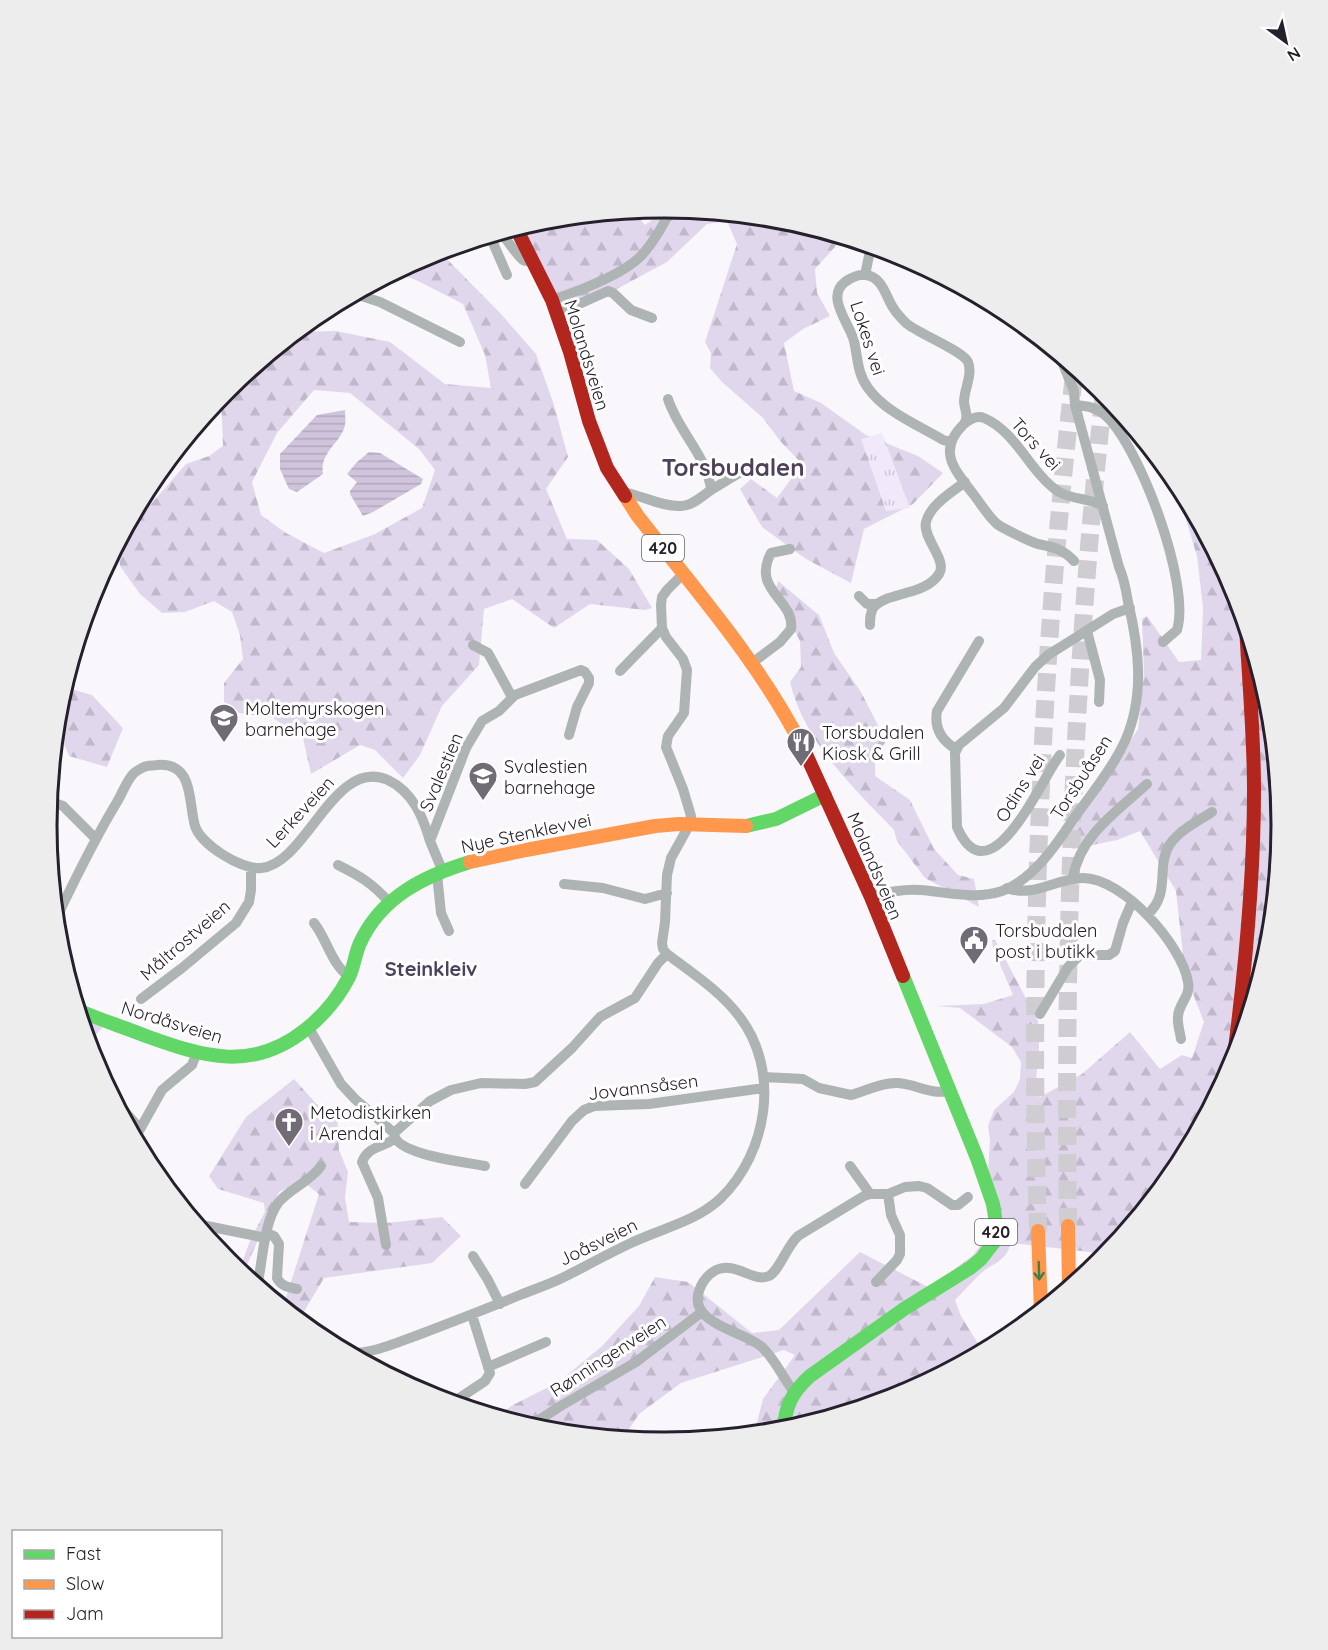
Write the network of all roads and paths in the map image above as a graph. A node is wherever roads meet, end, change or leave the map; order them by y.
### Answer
1 (666, 218) edge
2 (520, 236) edge
3 (507, 239) edge
4 (493, 243) edge
5 (869, 254) edge
6 (533, 259) junction
7 (507, 275) dead end
8 (865, 275) junction
9 (365, 297) edge
10 (552, 300) junction
11 (557, 314) junction
12 (651, 318) dead end
13 (460, 342) dead end
14 (1066, 371) edge
15 (668, 399) dead end
16 (1075, 405) junction
17 (964, 424) junction
18 (951, 442) junction
19 (755, 466) dead end
20 (965, 482) junction
21 (711, 490) junction
22 (622, 494) junction
23 (1103, 506) junction
24 (790, 549) dead end
25 (1074, 561) dead end
26 (683, 574) junction
27 (859, 596) dead end
28 (877, 604) junction
29 (1130, 609) junction
30 (870, 625) dead end
31 (662, 628) junction
32 (1087, 632) junction
33 (979, 641) dead end
34 (1163, 642) dead end
35 (474, 645) dead end
36 (1248, 660) edge
37 (752, 663) junction
38 (620, 671) dead end
39 (1256, 693) edge
40 (512, 697) junction
41 (1099, 702) dead end
42 (569, 735) dead end
43 (956, 749) junction
44 (1060, 755) dead end
45 (1147, 784) dead end
46 (825, 795) junction
47 (58, 804) edge
48 (1212, 812) dead end
49 (687, 824) junction
50 (95, 838) junction
51 (430, 842) junction
52 (338, 865) dead end
53 (251, 868) junction
54 (440, 873) junction
55 (1073, 878) junction
56 (564, 884) dead end
57 (1007, 888) junction
58 (667, 893) junction
59 (870, 897) junction
60 (389, 902) junction
61 (1132, 902) junction
62 (62, 906) edge
63 (1147, 915) junction
64 (314, 922) dead end
65 (448, 931) dead end
66 (667, 954) junction
67 (350, 977) junction
68 (1251, 980) edge
69 (141, 999) dead end
70 (87, 1013) edge
71 (1040, 1014) dead end
72 (1239, 1021) edge
73 (309, 1028) junction
74 (1181, 1039) dead end
75 (197, 1052) junction
76 (764, 1083) junction
77 (949, 1091) junction
78 (139, 1130) edge
79 (394, 1136) junction
80 (321, 1166) dead end
81 (485, 1166) dead end
82 (850, 1166) dead end
83 (525, 1184) dead end
84 (870, 1194) junction
85 (888, 1194) junction
86 (968, 1197) dead end
87 (209, 1226) edge
88 (1068, 1226) tunnel mouth
89 (1038, 1231) tunnel mouth
90 (266, 1235) junction
91 (386, 1245) dead end
92 (473, 1256) dead end
93 (259, 1276) edge
94 (1069, 1277) edge
95 (876, 1282) dead end
96 (297, 1289) dead end
97 (1041, 1301) edge
98 (500, 1304) junction
99 (702, 1312) junction
100 (472, 1315) junction
101 (546, 1342) dead end
102 (365, 1353) edge
103 (488, 1367) junction
104 (794, 1392) junction
105 (461, 1397) edge
106 (542, 1419) edge
107 (784, 1419) edge

1 - 10 street
2 - 6 main road, Molandsveien / 420
3 - 6 street
4 - 7 street
5 - 8 street
6 - 10 main road, Molandsveien / 420
8 - 17 street, Lokes vei
8 - 18 street, Lokes vei
9 - 13 street
10 - 11 main road, Molandsveien / 420
11 - 12 street
11 - 22 main road, Molandsveien / 420
14 - 16 street, Torsbuåsen
15 - 21 street
16 - 23 street, Torsbuåsen
16 - 34 street
17 - 18 street
17 - 23 street, Tors vei
18 - 20 street
19 - 21 street
20 - 25 street
20 - 28 street
21 - 22 street
22 - 26 main road, Molandsveien / 420
23 - 29 street, Torsbuåsen
24 - 37 street
26 - 31 street
26 - 37 main road, Molandsveien / 420
27 - 28 street
28 - 30 street
29 - 32 street
29 - 57 street, Torsbuåsen
31 - 38 street
31 - 49 street
32 - 41 street
32 - 43 street
33 - 43 street
35 - 40 street
36 - 72 main road
37 - 46 main road, Molandsveien / 420
39 - 68 main road
40 - 42 street, Svalestien
40 - 51 street, Svalestien
43 - 44 street, Odins vei
45 - 55 street
46 - 49 main road, Nye Stenklevvei
46 - 59 main road, Molandsveien / 420
47 - 50 street
48 - 63 street
49 - 54 main road, Nye Stenklevvei
49 - 58 street
50 - 53 street
50 - 62 street
51 - 53 street, Lerkeveien
51 - 54 street
52 - 60 street
53 - 69 street, Måltrostveien
54 - 60 main road, Nye Stenklevvei
54 - 65 street
55 - 57 street
55 - 61 street
56 - 58 street
57 - 59 street, Torsbuåsen
58 - 66 street
59 - 77 main road, Molandsveien / 420
60 - 67 main road, Nye Stenklevvei
61 - 63 street
61 - 71 street
63 - 74 street
64 - 67 street
66 - 76 street, Joåsveien
66 - 79 street
67 - 73 main road, Nye Stenklevvei
70 - 75 main road, Nordåsveien
73 - 75 main road, Nordåsveien
73 - 79 street
75 - 78 street
76 - 77 street
76 - 83 street, Jovannsåsen
76 - 98 street, Joåsveien
77 - 104 main road, Molandsveien / 420
79 - 81 street
79 - 91 street
80 - 90 street
82 - 84 street
84 - 85 street
84 - 99 street
85 - 86 street
85 - 95 street
87 - 90 street
88 - 94 main road
89 -> 97 main road
90 - 93 street
90 - 96 street
92 - 98 street
98 - 100 street, Joåsveien
99 - 104 street
99 - 106 street, Rønningenveien
100 - 102 street, Joåsveien
100 - 103 street
101 - 103 street
103 - 105 street
104 - 107 main road, Molandsveien / 420

